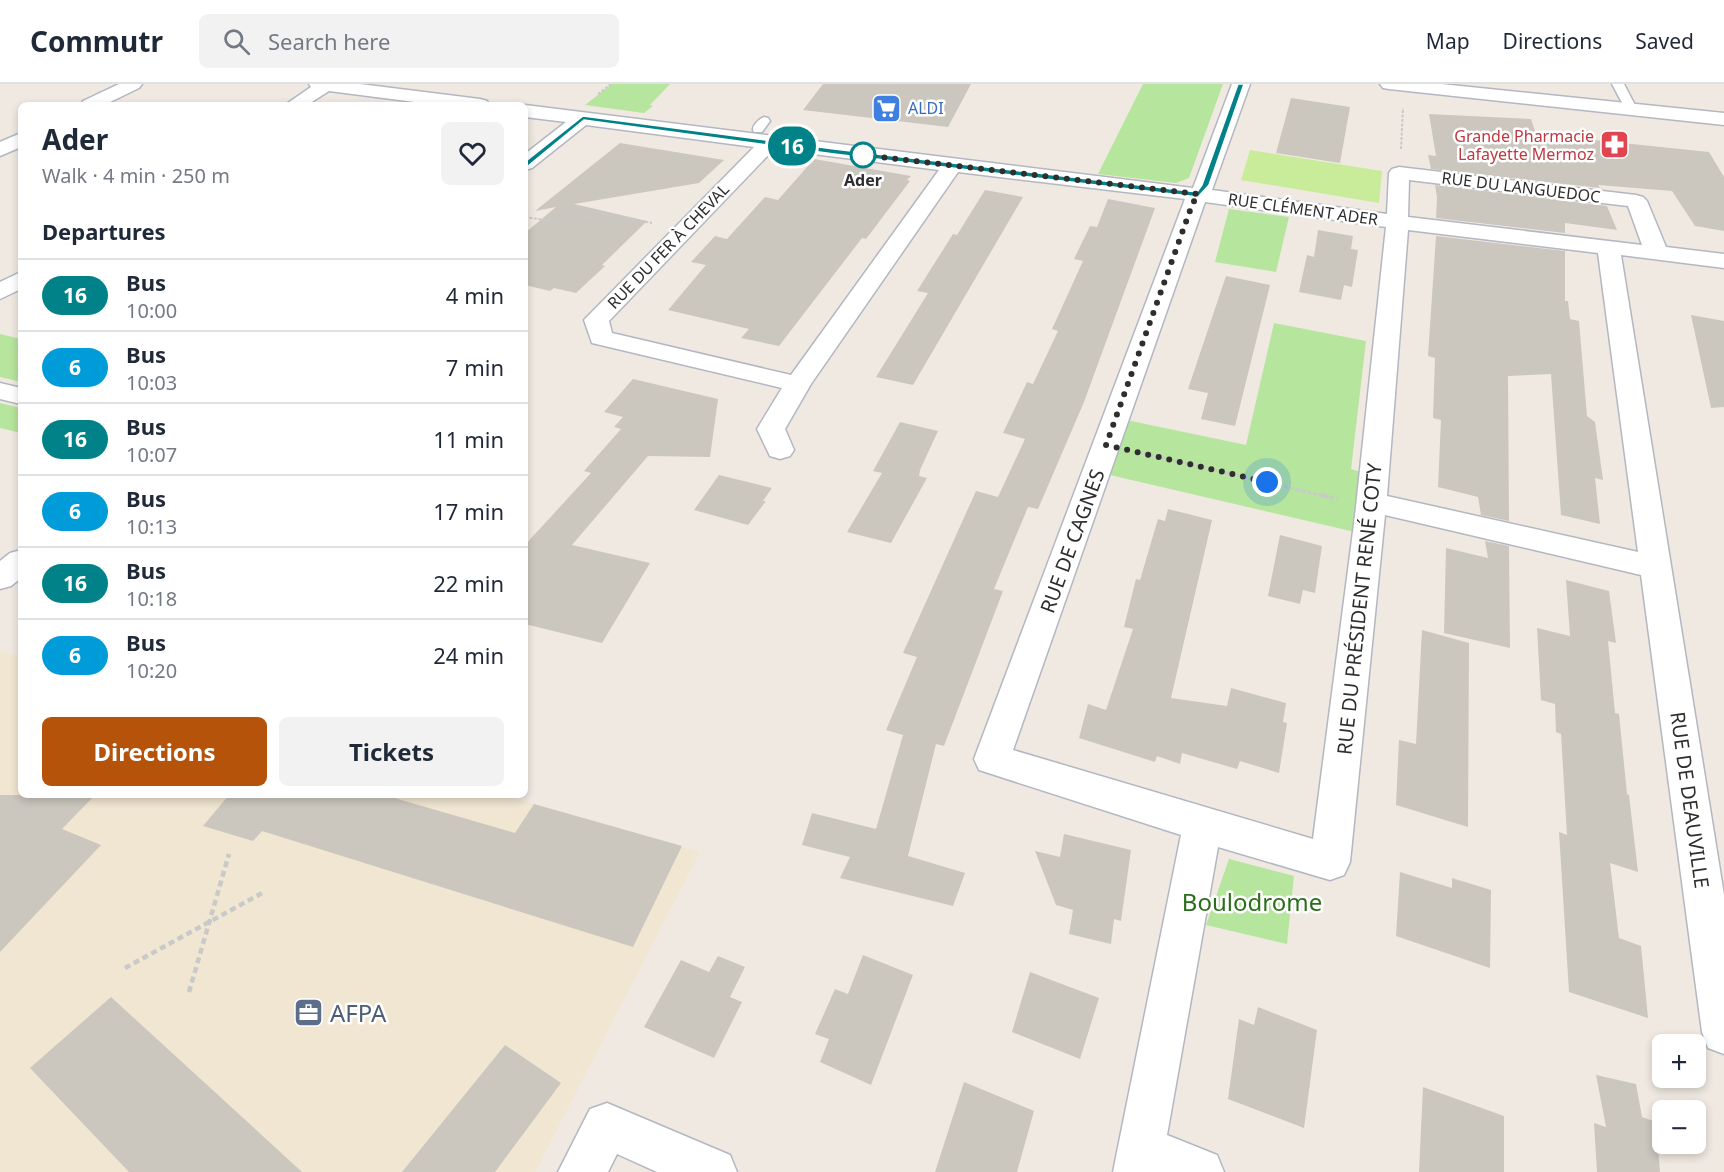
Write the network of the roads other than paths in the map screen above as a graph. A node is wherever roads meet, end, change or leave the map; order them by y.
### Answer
1 (133, 84) edge
2 (1241, 84) edge
3 (1618, 84) edge
4 (322, 85) edge
5 (1397, 85) edge
6 (96, 102) edge
7 (298, 102) edge
8 (456, 102) edge
9 (1631, 109) junction
10 (528, 111) edge
11 (583, 118) junction
12 (1724, 119) edge
13 (764, 131) junction
14 (18, 141) edge
15 (0, 150) edge
16 (528, 162) edge
17 (952, 166) junction
18 (1198, 194) junction
19 (1397, 222) junction
20 (1608, 247) junction
21 (1657, 253) junction
22 (1724, 261) edge
23 (18, 281) edge
24 (0, 292) edge
25 (798, 384) junction
26 (0, 392) edge
27 (18, 395) edge
28 (780, 450) dead end
29 (1371, 509) junction
30 (18, 563) edge
31 (1656, 567) junction
32 (0, 578) edge
33 (1202, 825) junction
34 (1724, 1032) edge
35 (1139, 1160) edge
36 (582, 1172) edge
37 (713, 1172) edge
38 (1200, 1172) edge

1 - 6 street
2 - 18 street, RUE DE CAGNES
3 - 9 lane
4 - 7 street
4 - 8 street
5 - 9 street
9 - 12 street
10 - 11 street, RUE CLÉMENT ADER
11 - 13 street, RUE CLÉMENT ADER
11 - 16 street
13 - 17 street, RUE CLÉMENT ADER
13 - 25 street, RUE DU FER À CHEVAL
14 - 15 street
17 - 18 street, RUE CLÉMENT ADER
17 - 25 street
18 - 19 street, RUE CLÉMENT ADER
18 - 33 street, RUE DE CAGNES
19 - 20 street, RUE CLÉMENT ADER
19 - 21 street, RUE DU LANGUEDOC
19 - 29 street, RUE DU PRÉSIDENT RENÉ COTY
20 - 21 street, RUE CLÉMENT ADER
20 - 31 street, RUE DE DEAUVILLE
21 - 22 street, RUE CLÉMENT ADER
23 - 24 street
25 - 28 street
26 - 27 street
29 - 31 street
29 - 33 street, RUE DU PRÉSIDENT RENÉ COTY
30 - 32 street
31 - 34 street, RUE DE DEAUVILLE
33 - 35 street
35 - 38 street
36 - 37 street

